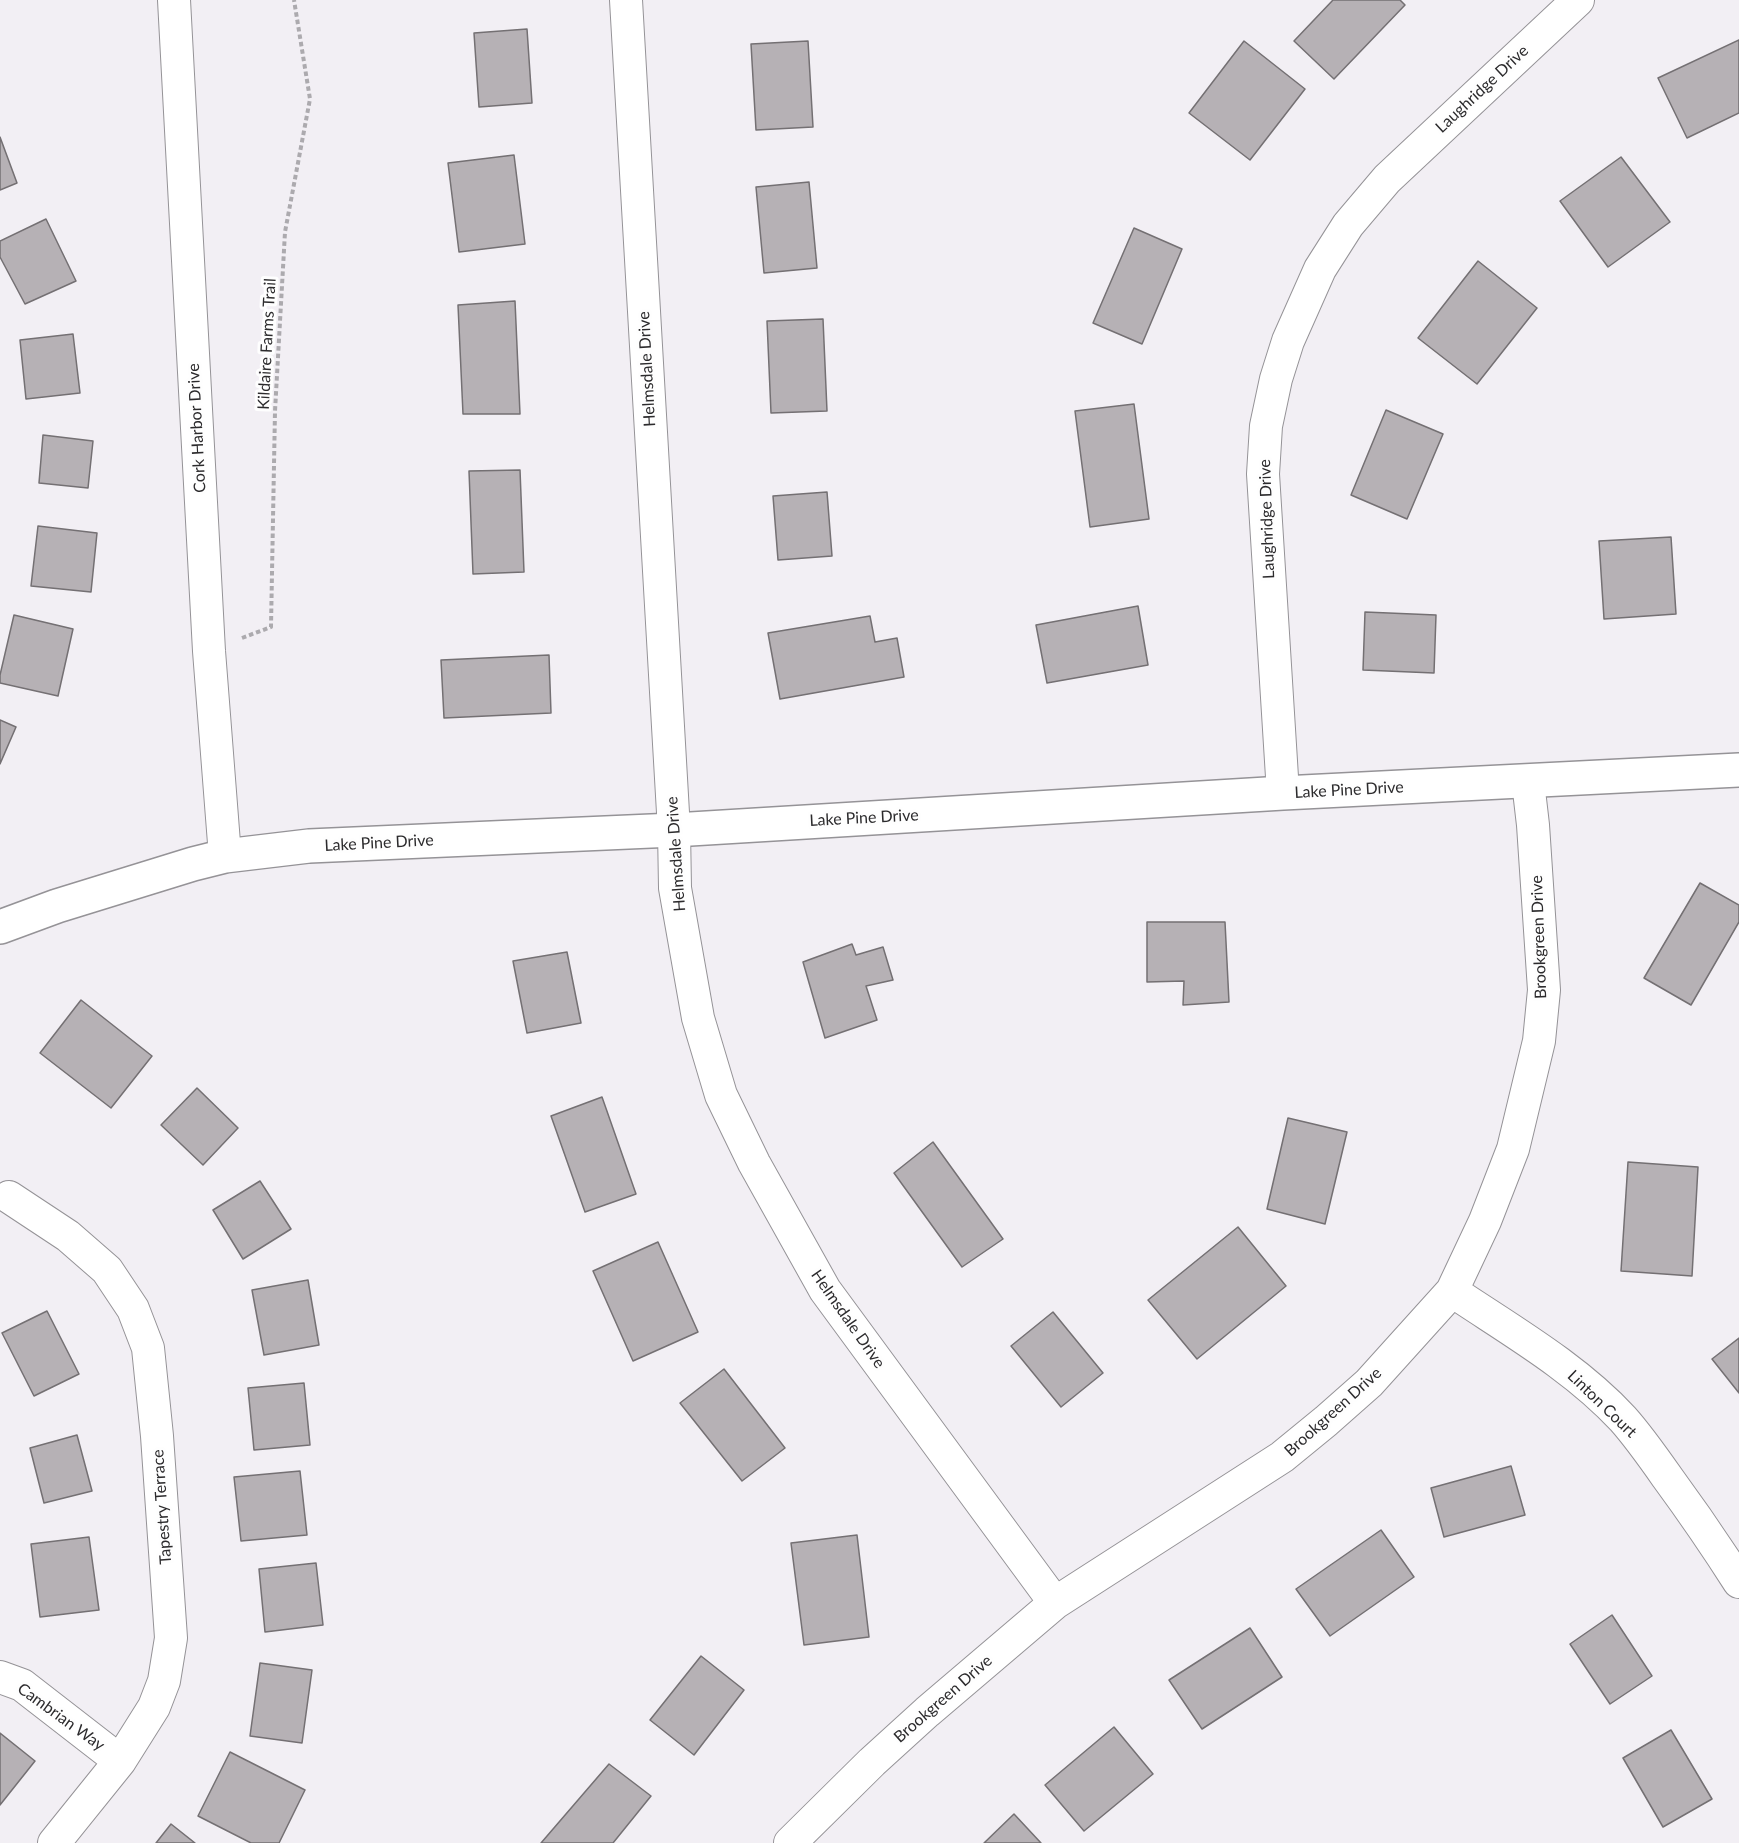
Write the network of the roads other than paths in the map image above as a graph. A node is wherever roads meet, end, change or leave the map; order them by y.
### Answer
1 (174, 0) edge
2 (626, 0) edge
3 (1578, 0) edge
4 (1739, 770) edge
5 (1528, 782) junction
6 (1283, 793) junction
7 (674, 830) junction
8 (225, 856) junction
9 (0, 927) edge
10 (9, 1197) dead end
11 (1452, 1291) junction
12 (1739, 1582) edge
13 (1055, 1603) junction
14 (0, 1677) edge
15 (120, 1761) junction
16 (54, 1843) edge
17 (790, 1843) edge

1 - 8 street, Cork Harbor Drive
2 - 7 street, Helmsdale Drive
3 - 6 street, Laughridge Drive
4 - 5 street, Lake Pine Drive
5 - 6 street, Lake Pine Drive
5 - 11 street, Brookgreen Drive
6 - 7 street, Lake Pine Drive
7 - 8 street, Lake Pine Drive
7 - 13 street, Helmsdale Drive
8 - 9 street, Lake Pine Drive
10 - 15 street, Tapestry Terrace
11 - 12 street, Linton Court
11 - 13 street, Brookgreen Drive
13 - 17 street, Brookgreen Drive
14 - 15 street, Cambrian Way
15 - 16 street, Tapestry Terrace

